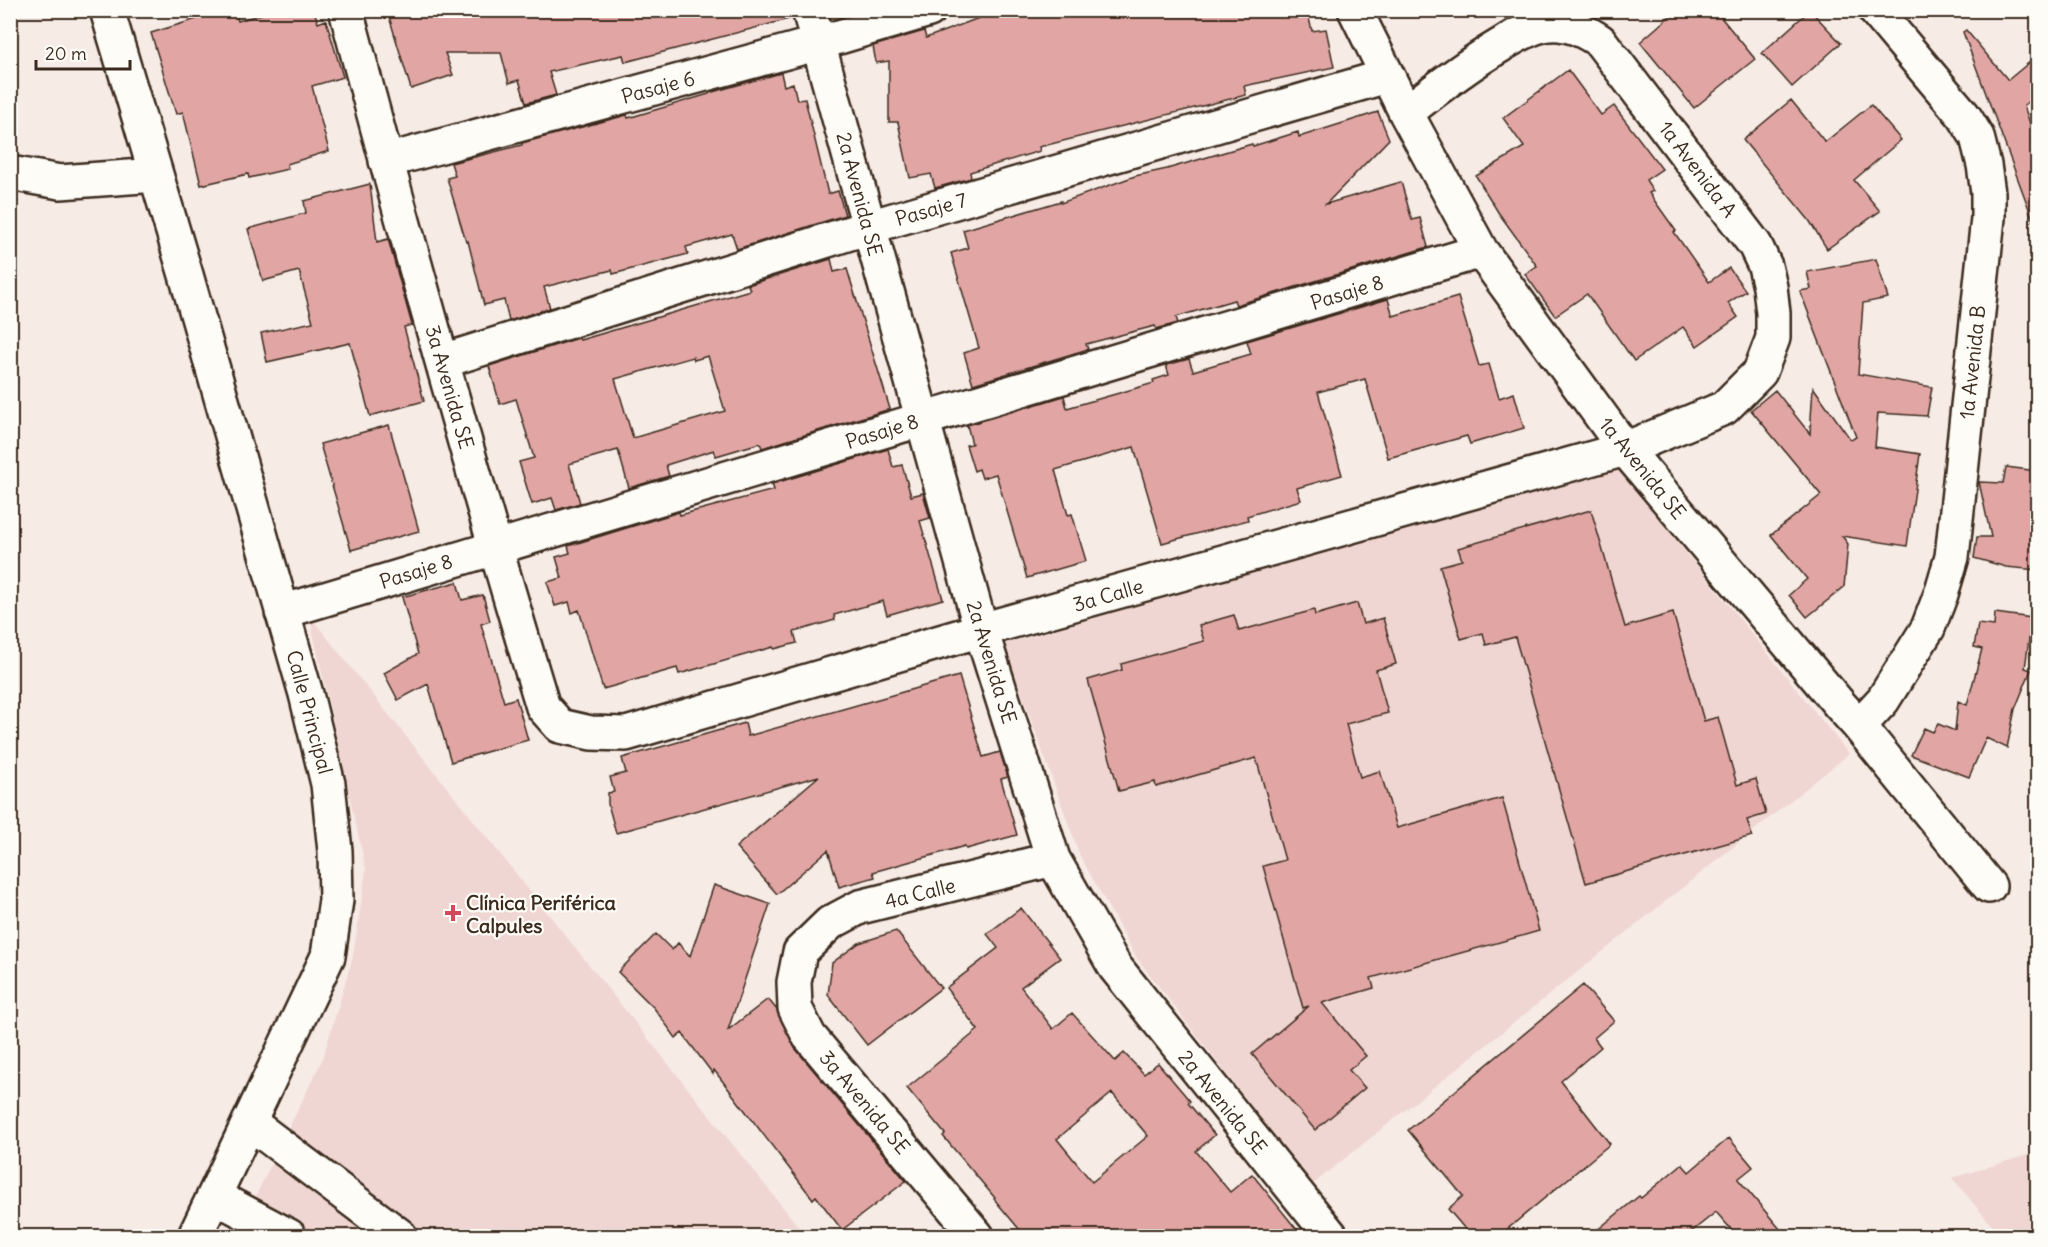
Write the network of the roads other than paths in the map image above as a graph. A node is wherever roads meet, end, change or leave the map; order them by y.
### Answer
1 (346, 10) edge
2 (809, 10) edge
3 (929, 10) edge
4 (1355, 10) edge
5 (1875, 10) edge
6 (113, 12) edge
7 (819, 44) junction
8 (1387, 76) junction
9 (1406, 113) junction
10 (386, 161) junction
11 (10, 173) edge
12 (156, 175) junction
13 (869, 227) junction
14 (1481, 251) junction
15 (443, 361) junction
16 (923, 419) junction
17 (1625, 449) junction
18 (494, 547) junction
19 (282, 612) junction
20 (981, 630) junction
21 (1859, 726) junction
22 (591, 733) joint
23 (1053, 860) junction
24 (1989, 886) dead end
25 (800, 952) joint
26 (249, 1122) junction
27 (214, 1196) junction
28 (195, 1236) edge
29 (289, 1236) edge
30 (400, 1236) edge
31 (977, 1236) edge
32 (1331, 1236) edge

1 - 10 street, 3a Avenida SE
2 - 7 street, 2a Avenida SE
3 - 7 street, Pasaje 6
4 - 8 street, 1a Avenida SE
5 - 21 street, 1a Avenida B
6 - 12 street, Calle Principal
7 - 10 street, Pasaje 6
7 - 13 street, 2a Avenida SE
8 - 9 street, 1a Avenida SE
8 - 13 street, Pasaje 7
9 - 14 street, 1a Avenida SE
9 - 17 street, 1a Avenida A
10 - 15 street, 3a Avenida SE
11 - 12 street
12 - 19 street, Calle Principal
13 - 15 street, Pasaje 7
13 - 16 street, 2a Avenida SE
14 - 16 street, Pasaje 8
14 - 17 street, 1a Avenida SE
15 - 18 street, 3a Avenida SE
16 - 18 street, Pasaje 8
16 - 20 street, 2a Avenida SE
17 - 20 street, 3a Calle
17 - 21 street, 1a Avenida SE
18 - 19 street, Pasaje 8
18 - 22 street, 3a Avenida SE
19 - 26 street, Calle Principal
20 - 22 street, 3a Calle
20 - 23 street, 2a Avenida SE
21 - 24 street, 1a Avenida SE
23 - 25 street, 4a Calle
23 - 32 street, 2a Avenida SE
25 - 31 street, 3a Avenida SE
26 - 27 street, Calle Principal
26 - 30 street
27 - 28 street, Calle Principal
27 - 29 street

